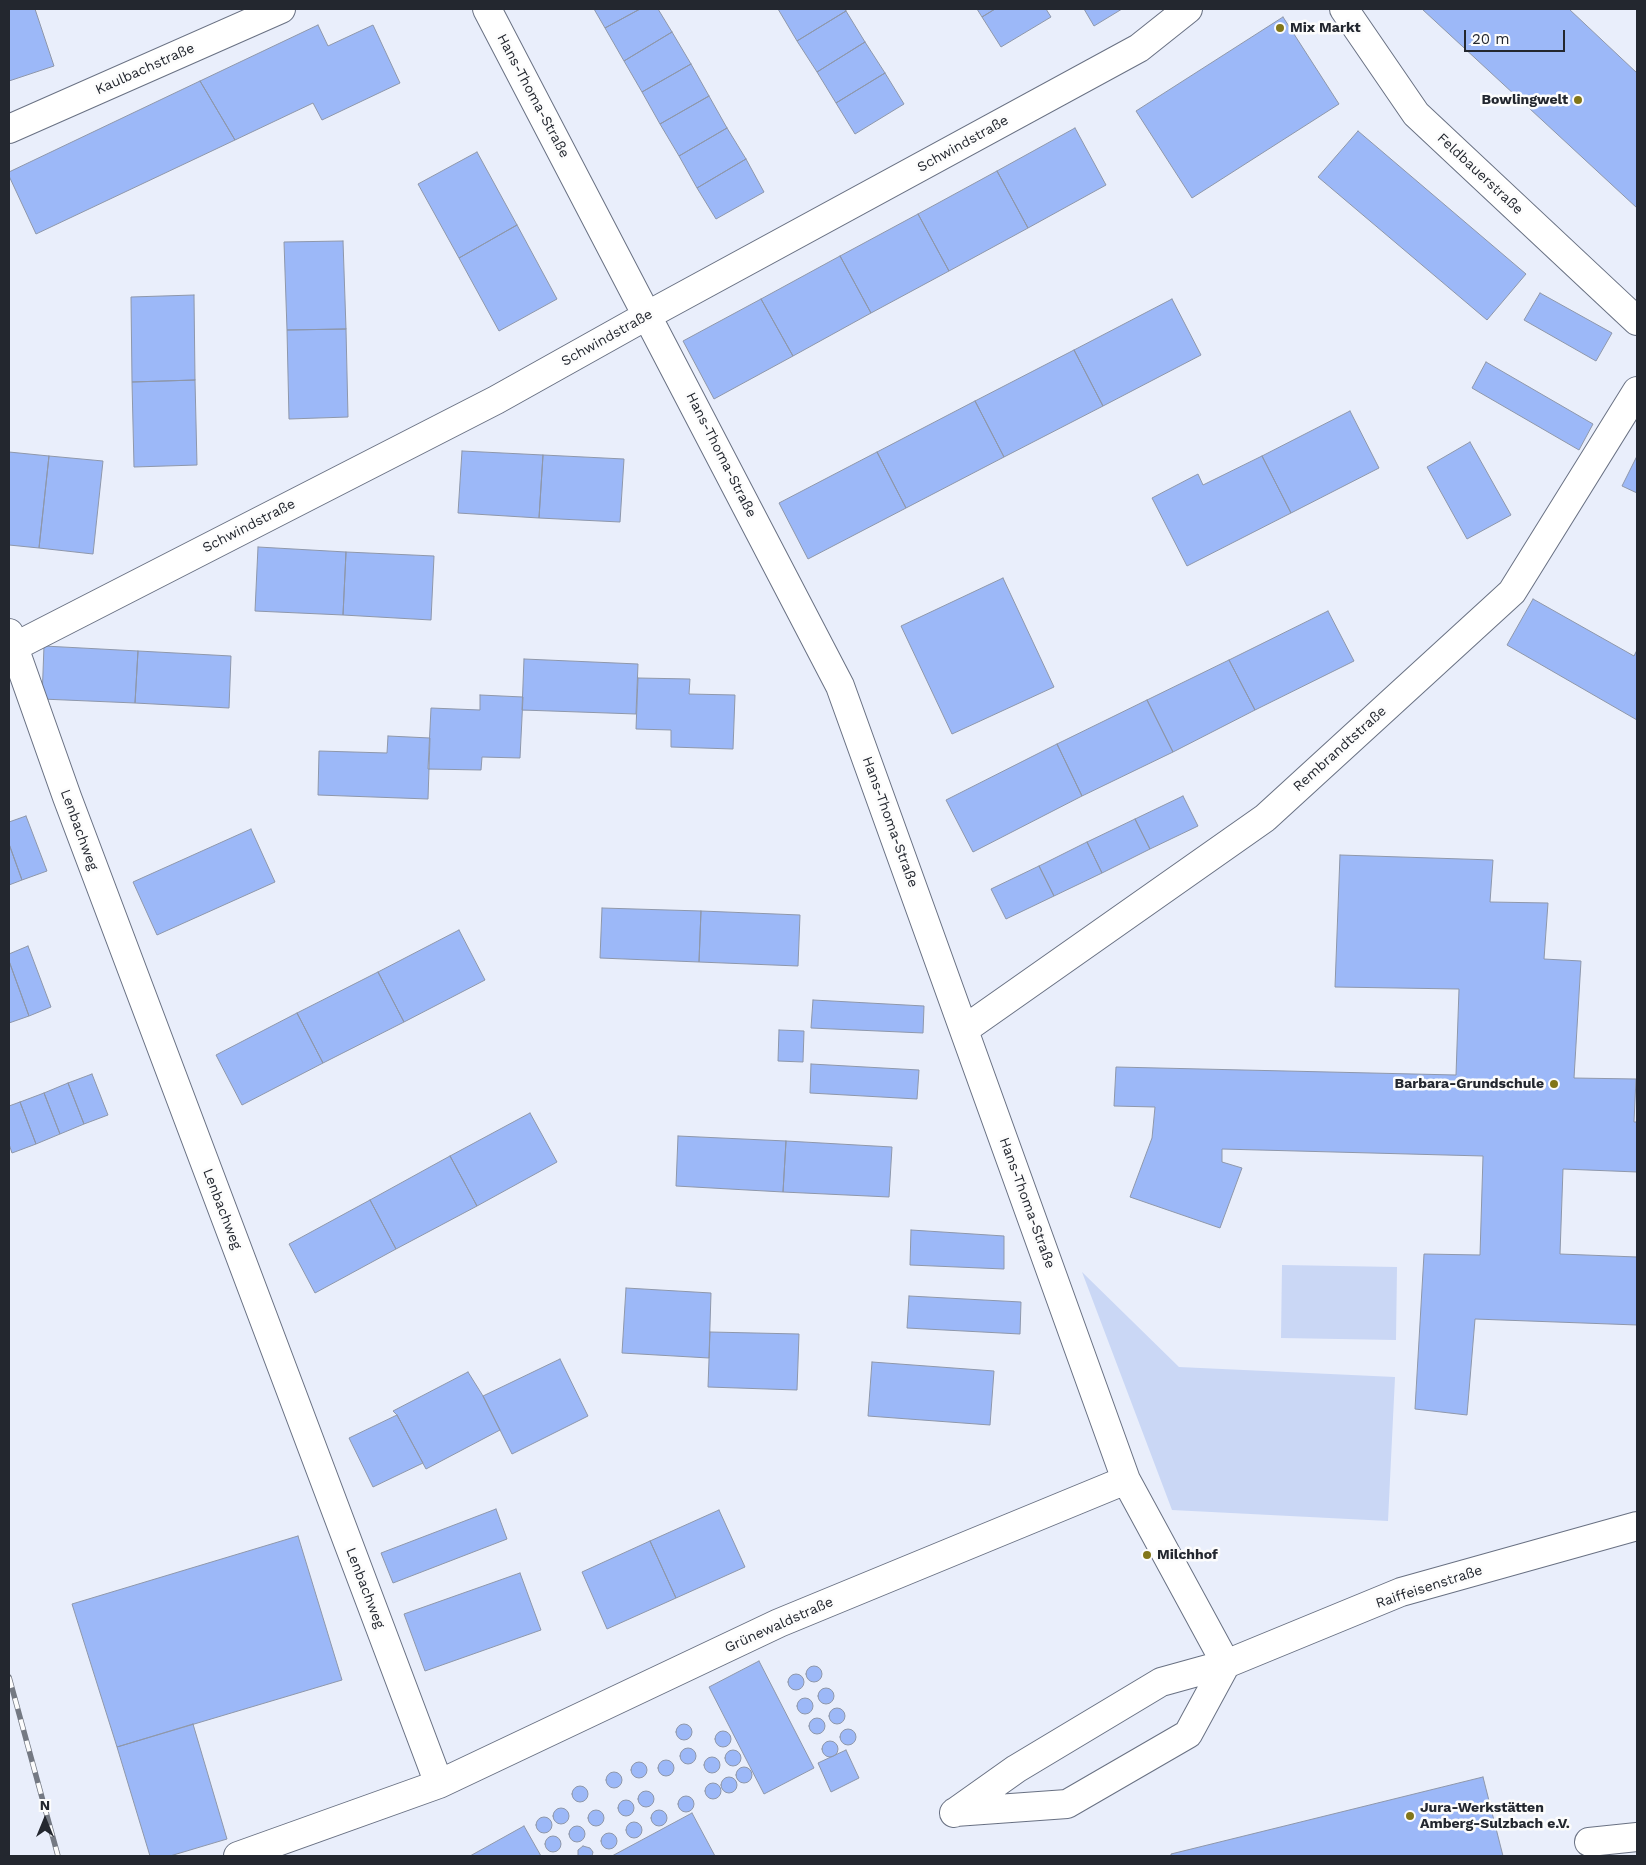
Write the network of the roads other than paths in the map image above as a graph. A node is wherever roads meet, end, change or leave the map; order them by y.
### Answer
1 (281, 9) edge
2 (487, 9) edge
3 (1188, 9) edge
4 (1344, 9) edge
5 (9, 129) edge
6 (648, 315) junction
7 (1637, 321) edge
8 (1637, 391) edge
9 (11, 640) edge
10 (965, 1030) junction
11 (1126, 1480) junction
12 (1637, 1526) edge
13 (1226, 1664) junction
14 (439, 1784) junction
15 (1637, 1837) edge
16 (1589, 1842) dead end
17 (238, 1856) edge

1 - 5 street, Kaulbachstraße
2 - 6 street, Hans-Thoma-Straße
3 - 6 street, Schwindstraße
4 - 7 street, Feldbauerstraße
6 - 9 street, Schwindstraße
6 - 10 street, Hans-Thoma-Straße
8 - 10 street, Rembrandtstraße
9 - 14 street, Lenbachweg
10 - 11 street, Hans-Thoma-Straße
11 - 13 street, Hans-Thoma-Straße
11 - 14 street, Grünewaldstraße
12 - 13 street, Raiffeisenstraße
13 - 13 street, Raiffeisenstraße
14 - 17 street, Grünewaldstraße
15 - 16 street

